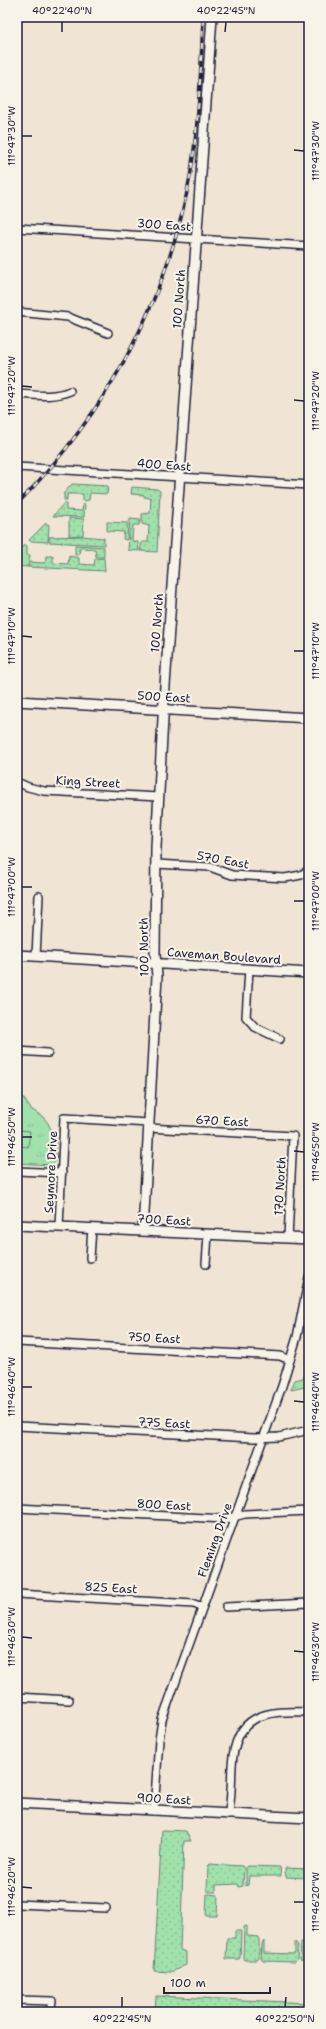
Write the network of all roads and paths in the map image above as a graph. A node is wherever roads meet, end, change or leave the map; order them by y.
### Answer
1 (212, 17) edge
2 (17, 228) edge
3 (195, 238) junction
4 (309, 246) edge
5 (17, 312) edge
6 (108, 332) dead end
7 (70, 391) dead end
8 (17, 394) edge
9 (17, 467) edge
10 (179, 478) junction
11 (309, 485) edge
12 (17, 701) edge
13 (164, 709) junction
14 (309, 718) edge
15 (17, 782) edge
16 (159, 797) junction
17 (156, 864) junction
18 (309, 870) edge
19 (39, 896) dead end
20 (17, 955) edge
21 (36, 956) junction
22 (155, 964) junction
23 (248, 969) junction
24 (309, 973) edge
25 (280, 1039) dead end
26 (17, 1051) edge
27 (48, 1053) dead end
28 (64, 1118) joint
29 (148, 1125) junction
30 (294, 1136) joint
31 (17, 1171) edge
32 (62, 1173) junction
33 (17, 1225) edge
34 (59, 1227) junction
35 (92, 1228) junction
36 (143, 1231) junction
37 (208, 1234) junction
38 (288, 1238) junction
39 (309, 1239) edge
40 (90, 1258) dead end
41 (206, 1264) dead end
42 (309, 1278) edge
43 (17, 1342) edge
44 (290, 1360) junction
45 (17, 1426) edge
46 (309, 1430) edge
47 (263, 1438) junction
48 (17, 1508) edge
49 (309, 1511) edge
50 (235, 1517) junction
51 (17, 1594) edge
52 (309, 1603) edge
53 (202, 1607) junction
54 (226, 1607) dead end
55 (17, 1697) edge
56 (69, 1700) dead end
57 (309, 1712) edge
58 (17, 1803) edge
59 (154, 1811) junction
60 (228, 1815) junction
61 (309, 1818) edge
62 (17, 1904) edge
63 (106, 1908) dead end
64 (17, 2000) edge
65 (50, 2012) edge

1 - 3 street, 100 North
2 - 3 street, 300 East
3 - 4 street, 300 East
3 - 10 street, 100 North
5 - 6 street
7 - 8 street
9 - 10 street, 400 East
10 - 11 street, 400 East
10 - 13 street, 100 North
12 - 13 street, 500 East
13 - 14 street, 500 East
13 - 16 street, 100 North
15 - 16 street, King Street
16 - 17 street, 100 North
17 - 18 street, 570 East
17 - 22 street, 100 North
19 - 21 street
20 - 21 street, Caveman Boulevard
21 - 22 street, Caveman Boulevard
22 - 23 street, Caveman Boulevard
22 - 29 street, 100 North
23 - 24 street, Caveman Boulevard
23 - 25 street
26 - 27 street
28 - 29 street, 670 East
28 - 32 street, Seymore Drive
29 - 30 street, 670 East
29 - 36 street, 100 North
30 - 38 street, 170 North
31 - 32 street
32 - 34 street, Seymore Drive
33 - 34 street, 700 East
34 - 35 street, 700 East
35 - 36 street, 700 East
35 - 40 street
36 - 37 street, 700 East
37 - 38 street, 700 East
37 - 41 street
38 - 39 street, 700 East
42 - 44 street, Fleming Drive
43 - 44 street, 750 East
44 - 47 street, Fleming Drive
45 - 47 street, 775 East
46 - 47 street, 775 East
47 - 50 street, Fleming Drive
48 - 50 street, 800 East
49 - 50 street, 800 East
50 - 53 street, Fleming Drive
51 - 53 street, 825 East
52 - 54 street
53 - 59 street, Fleming Drive
55 - 56 street
57 - 60 street
58 - 59 street, 900 East
59 - 60 street, 900 East
60 - 61 street, 900 East
62 - 63 street
64 - 65 street

